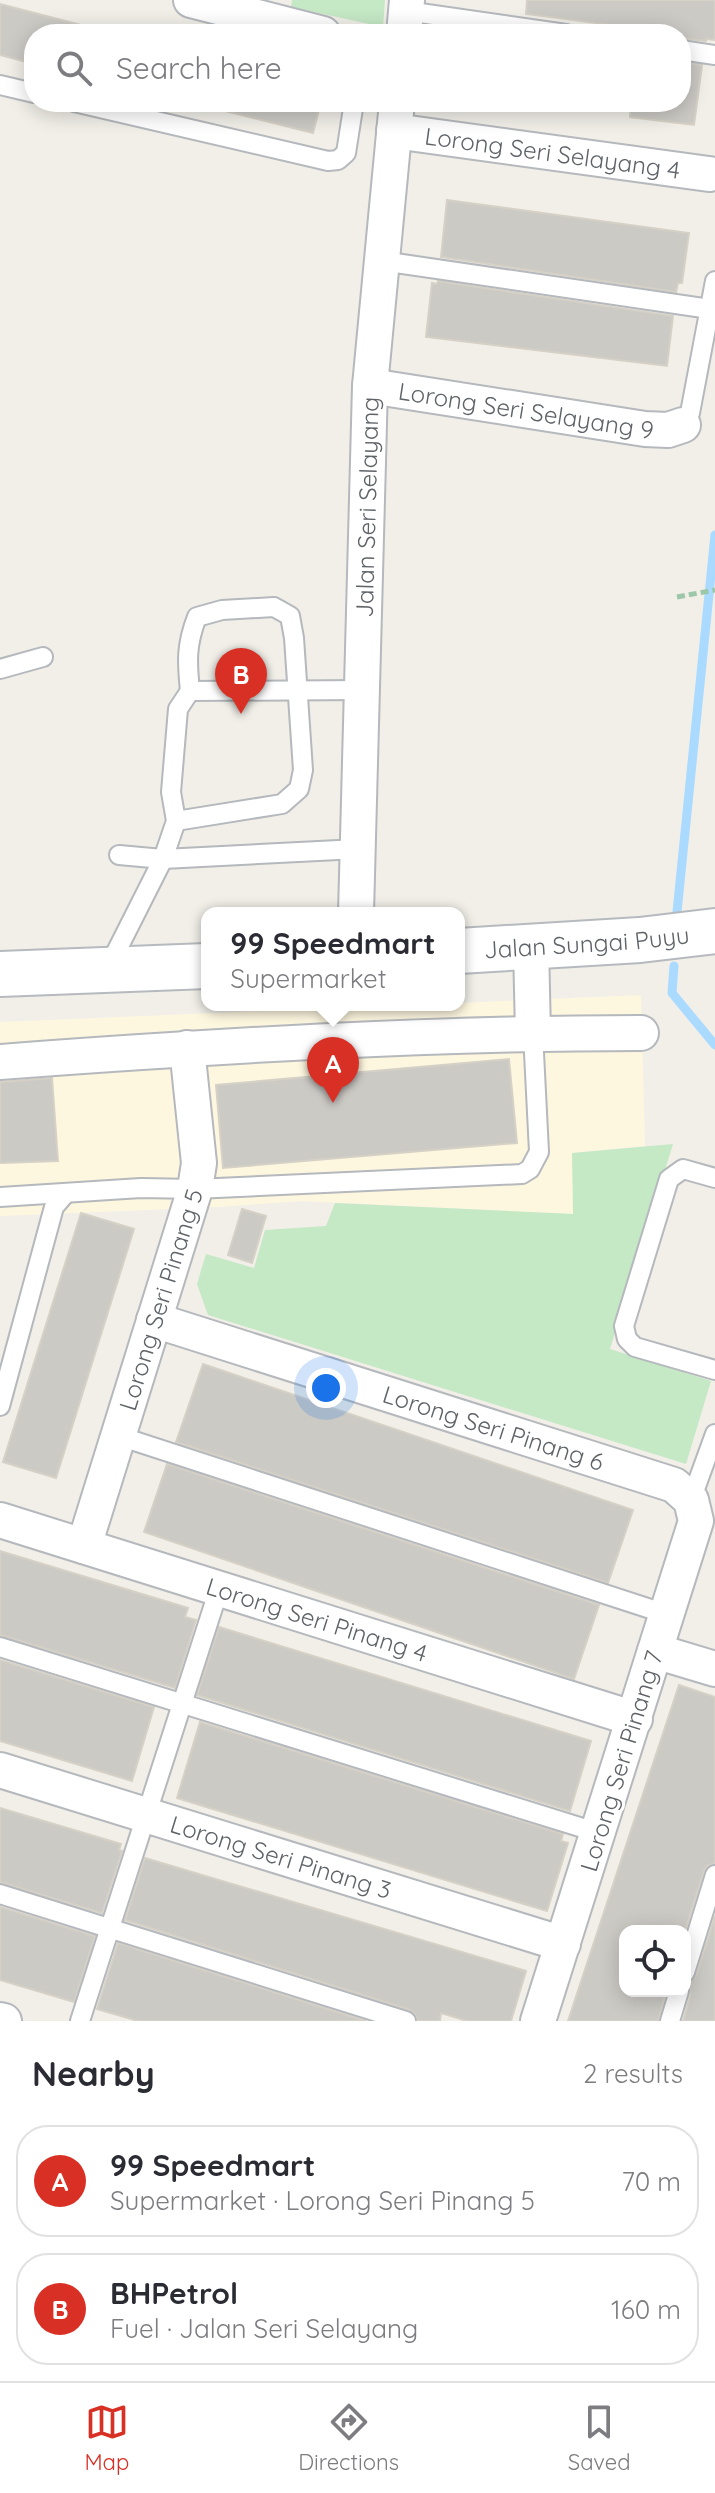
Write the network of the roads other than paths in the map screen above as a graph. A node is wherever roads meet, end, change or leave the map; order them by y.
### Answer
1 (191, 0) edge
2 (405, 15) edge
3 (284, 24) edge
4 (481, 24) edge
5 (691, 51) edge
6 (715, 55) edge
7 (0, 85) edge
8 (24, 91) edge
9 (117, 112) edge
10 (352, 112) edge
11 (396, 117) edge
12 (712, 176) edge
13 (382, 261) junction
14 (715, 281) edge
15 (710, 309) junction
16 (370, 386) junction
17 (683, 425) joint
18 (43, 657) dead end
19 (0, 669) edge
20 (362, 690) junction
21 (190, 691) junction
22 (298, 691) junction
23 (176, 821) junction
24 (358, 849) junction
25 (119, 855) dead end
26 (163, 859) junction
27 (356, 907) edge
28 (715, 931) edge
29 (531, 946) junction
30 (465, 951) edge
31 (201, 966) edge
32 (107, 970) junction
33 (0, 974) edge
34 (533, 1033) junction
35 (641, 1033) dead end
36 (187, 1048) junction
37 (0, 1062) edge
38 (715, 1178) edge
39 (195, 1189) junction
40 (66, 1193) junction
41 (0, 1197) edge
42 (154, 1320) junction
43 (714, 1367) edge
44 (5, 1373) edge
45 (0, 1406) edge
46 (715, 1434) edge
47 (119, 1436) junction
48 (691, 1500) junction
49 (0, 1520) edge
50 (84, 1546) junction
51 (219, 1589) junction
52 (666, 1614) junction
53 (0, 1647) edge
54 (655, 1651) junction
55 (715, 1669) edge
56 (184, 1703) junction
57 (635, 1719) junction
58 (0, 1770) edge
59 (147, 1815) junction
60 (599, 1833) junction
61 (715, 1875) edge
62 (0, 1894) edge
63 (111, 1927) junction
64 (563, 1944) junction
65 (691, 1953) edge
66 (677, 1997) edge
67 (80, 2021) edge
68 (406, 2021) edge
69 (538, 2021) edge
70 (670, 2021) edge

1 - 3 street
2 - 4 lane
5 - 6 lane
7 - 8 lane
9 - 10 lane
11 - 12 street, Lorong Seri Selayang 4
11 - 13 street, Jalan Seri Selayang
13 - 15 lane
13 - 16 street, Jalan Seri Selayang
14 - 15 lane
15 - 17 lane
16 - 17 street, Lorong Seri Selayang 9
16 - 20 street, Jalan Seri Selayang
18 - 19 lane
20 - 22 lane
20 - 24 street, Jalan Seri Selayang
21 - 22 lane
21 - 22 lane
21 - 23 lane
22 - 23 lane
23 - 26 lane
24 - 26 lane
24 - 27 street, Jalan Seri Selayang
25 - 26 lane
26 - 32 lane
28 - 29 main road, Jalan Sungai Puyu
29 - 30 main road, Jalan Sungai Puyu
29 - 34 street
31 - 32 main road
32 - 33 main road
34 - 35 street
34 - 36 street
34 - 39 lane
36 - 37 street
36 - 39 street, Lorong Seri Pinang 5
38 - 43 lane
39 - 40 lane
39 - 42 street, Lorong Seri Pinang 5
40 - 41 lane
40 - 44 lane
42 - 47 street, Lorong Seri Pinang 5
42 - 48 street, Lorong Seri Pinang 6
44 - 45 lane
46 - 48 lane
47 - 50 street, Lorong Seri Pinang 5
47 - 52 lane
48 - 52 street, Lorong Seri Pinang 7
49 - 50 street, Lorong Seri Pinang 4
50 - 51 street, Lorong Seri Pinang 4
51 - 56 lane
51 - 57 street, Lorong Seri Pinang 4
52 - 54 street, Lorong Seri Pinang 7
53 - 56 lane
54 - 55 street
54 - 57 street, Lorong Seri Pinang 7
56 - 59 lane
56 - 60 lane
57 - 60 street, Lorong Seri Pinang 7
58 - 59 street, Lorong Seri Pinang 3
59 - 63 lane
59 - 64 street, Lorong Seri Pinang 3
60 - 64 street, Lorong Seri Pinang 7
61 - 65 lane
62 - 63 lane
63 - 67 lane
63 - 68 lane
64 - 69 street, Lorong Seri Pinang 7
66 - 70 lane

